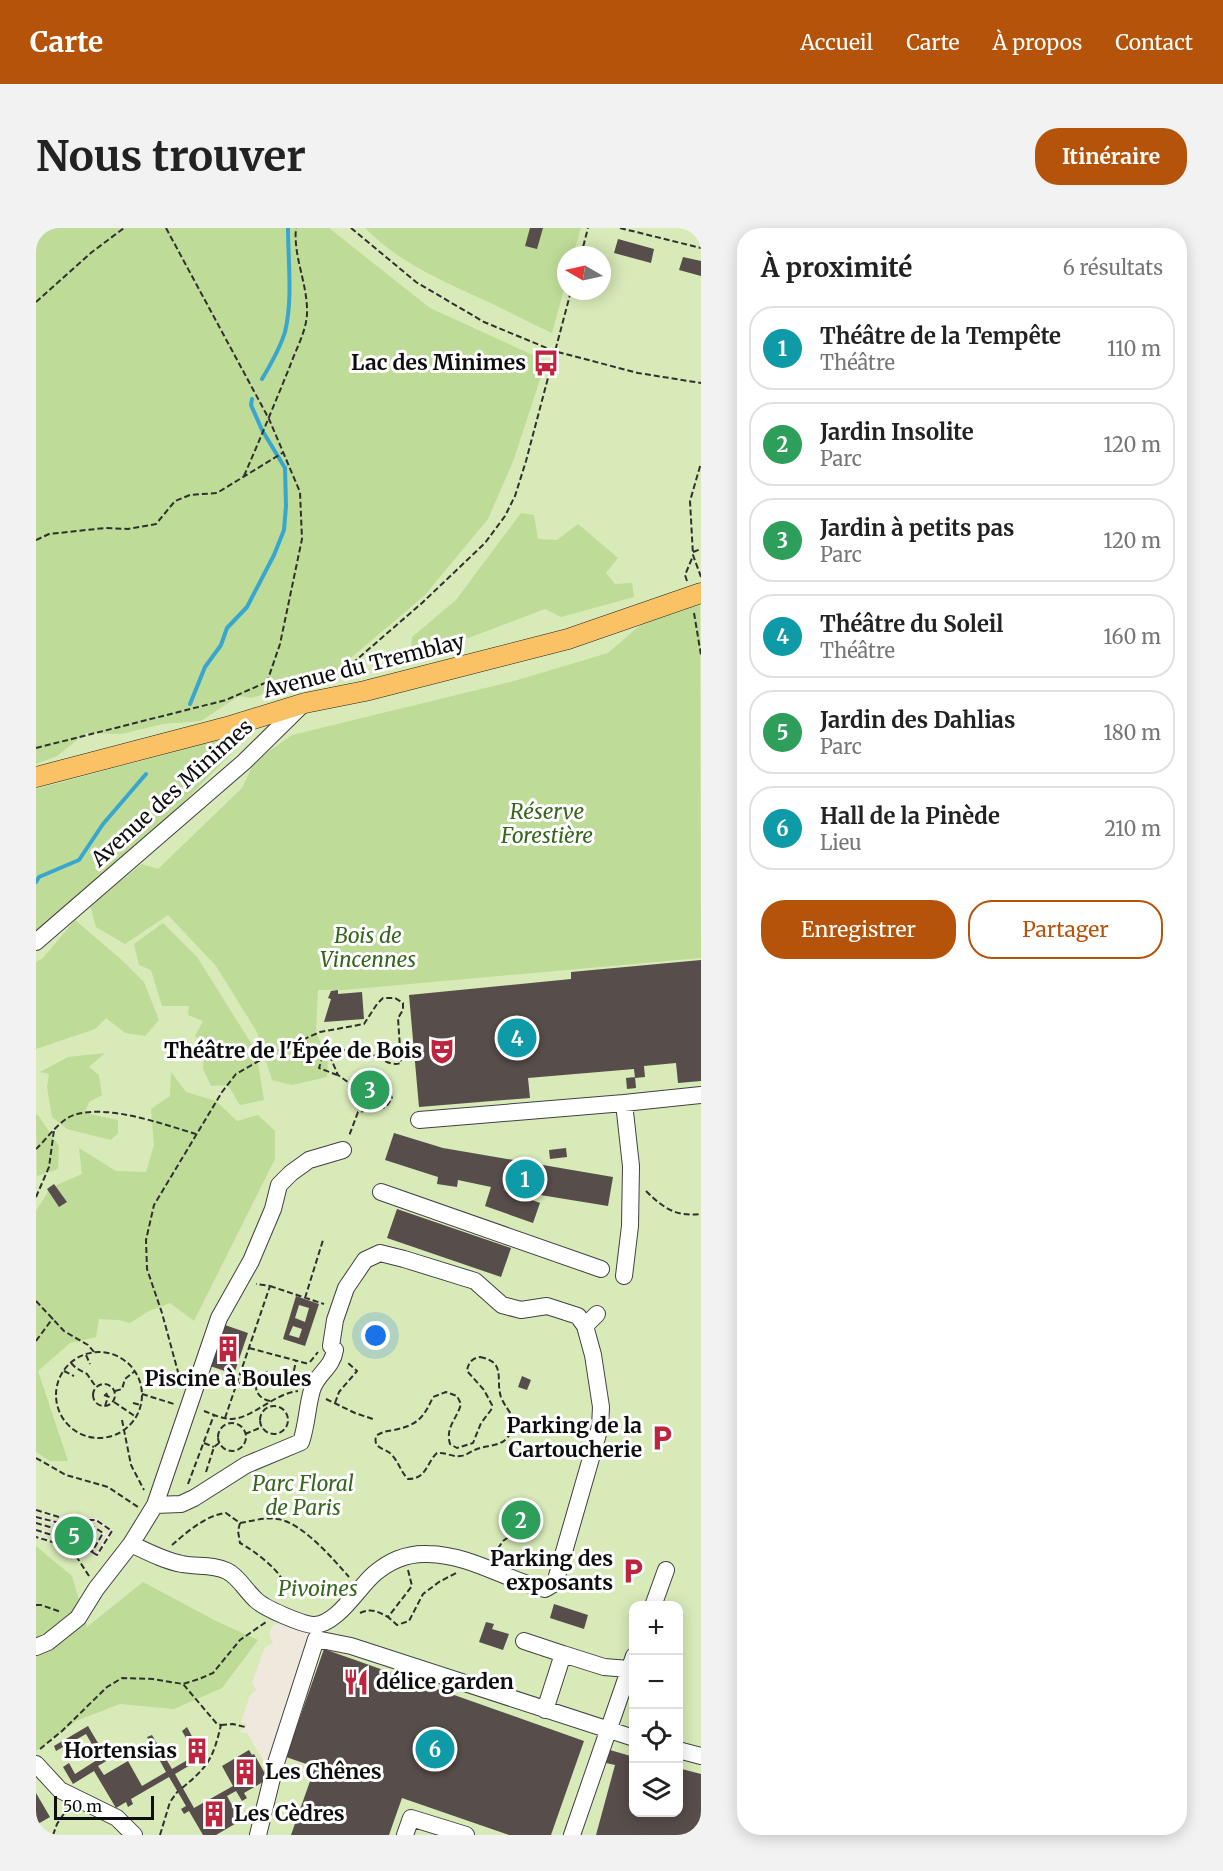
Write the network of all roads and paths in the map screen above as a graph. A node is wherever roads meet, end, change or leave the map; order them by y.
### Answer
1 (124, 228) edge
2 (166, 228) edge
3 (296, 228) edge
4 (351, 228) edge
5 (588, 228) edge
6 (620, 228) edge
7 (583, 246) edge
8 (701, 248) edge
9 (568, 300) edge
10 (36, 302) edge
11 (554, 351) junction
12 (701, 383) edge
13 (268, 420) junction
14 (284, 453) junction
15 (701, 463) edge
16 (244, 477) junction
17 (36, 540) edge
18 (701, 549) edge
19 (693, 553) junction
20 (701, 578) edge
21 (695, 601) edge
22 (701, 655) edge
23 (267, 682) junction
24 (326, 686) dead end
25 (305, 703) junction
26 (36, 748) edge
27 (36, 777) edge
28 (36, 942) edge
29 (326, 1047) junction
30 (338, 1075) junction
31 (701, 1095) edge
32 (624, 1103) junction
33 (419, 1120) dead end
34 (54, 1131) junction
35 (196, 1134) junction
36 (36, 1149) edge
37 (343, 1150) joint
38 (645, 1190) dead end
39 (381, 1192) dead end
40 (36, 1197) edge
41 (701, 1214) edge
42 (323, 1240) dead end
43 (601, 1269) dead end
44 (624, 1276) dead end
45 (241, 1281) junction
46 (270, 1286) junction
47 (305, 1298) junction
48 (36, 1301) edge
49 (339, 1308) junction
50 (53, 1318) junction
51 (36, 1341) edge
52 (249, 1348) junction
53 (335, 1350) junction
54 (95, 1353) junction
55 (86, 1355) junction
56 (296, 1361) junction
57 (71, 1363) junction
58 (90, 1364) dead end
59 (309, 1364) dead end
60 (64, 1371) junction
61 (135, 1371) junction
62 (74, 1376) dead end
63 (230, 1380) dead end
64 (237, 1383) junction
65 (109, 1384) junction
66 (96, 1387) junction
67 (255, 1389) junction
68 (115, 1391) junction
69 (312, 1391) junction
70 (142, 1394) junction
71 (108, 1397) junction
72 (270, 1401) junction
73 (133, 1403) dead end
74 (335, 1403) junction
75 (141, 1405) junction
76 (262, 1405) junction
77 (105, 1406) junction
78 (189, 1408) junction
79 (265, 1410) junction
80 (214, 1415) junction
81 (136, 1417) junction
82 (225, 1418) junction
83 (373, 1419) dead end
84 (122, 1420) dead end
85 (262, 1427) junction
86 (125, 1430) junction
87 (245, 1434) junction
88 (376, 1436) joint
89 (204, 1443) junction
90 (219, 1443) junction
91 (214, 1447) junction
92 (36, 1458) edge
93 (204, 1475) dead end
94 (181, 1504) junction
95 (36, 1510) edge
96 (151, 1512) junction
97 (537, 1516) dead end
98 (36, 1517) edge
99 (36, 1523) edge
100 (240, 1523) junction
101 (36, 1530) edge
102 (36, 1537) edge
103 (131, 1544) junction
104 (83, 1547) junction
105 (92, 1552) junction
106 (76, 1556) junction
107 (158, 1556) junction
108 (405, 1556) junction
109 (481, 1565) junction
110 (666, 1570) dead end
111 (96, 1589) junction
112 (360, 1589) junction
113 (654, 1601) edge
114 (36, 1605) edge
115 (280, 1613) junction
116 (338, 1615) junction
117 (388, 1617) junction
118 (78, 1618) junction
119 (524, 1641) dead end
120 (36, 1647) edge
121 (563, 1654) junction
122 (629, 1663) edge
123 (629, 1669) edge
124 (183, 1684) junction
125 (545, 1710) junction
126 (221, 1725) junction
127 (245, 1727) dead end
128 (607, 1730) junction
129 (629, 1737) edge
130 (683, 1751) edge
131 (36, 1753) edge
132 (701, 1756) edge
133 (36, 1764) edge
134 (182, 1788) dead end
135 (178, 1791) dead end
136 (75, 1797) junction
137 (53, 1835) edge
138 (134, 1835) edge
139 (160, 1835) edge
140 (258, 1835) edge
141 (405, 1835) edge
142 (466, 1835) edge
143 (572, 1835) edge

1 - 10 path
2 - 13 path
3 - 13 path
4 - 11 path
5 - 7 path
6 - 8 path
9 - 11 path
11 - 12 path
11 - 24 path
13 - 14 path
13 - 16 path
14 - 16 path
14 - 23 path
15 - 19 path
16 - 17 path
18 - 19 path
19 - 20 path
19 - 21 path
21 - 22 path
21 - 25 main road, Avenue du Tremblay
23 - 25 path
23 - 26 path
25 - 27 main road, Avenue du Tremblay
25 - 28 lane, Avenue des Minimes
29 - 30 path
29 - 30 path
29 - 35 path
30 - 37 path
31 - 32 lane
32 - 33 lane
32 - 44 lane
34 - 35 path
34 - 36 path
34 - 40 path
35 - 78 path
37 - 45 lane
38 - 41 path
39 - 43 lane
42 - 47 path
45 - 46 path
45 - 78 lane
46 - 47 path
46 - 52 path
47 - 49 path
48 - 50 path
49 - 53 lane
49 - 109 lane
50 - 51 path
50 - 54 path
52 - 56 path
52 - 64 path
53 - 69 lane
53 - 74 path
54 - 55 path
54 - 61 path
55 - 57 path
55 - 58 path
56 - 59 path
56 - 67 path
57 - 60 path
57 - 66 path
60 - 62 path
60 - 86 path
61 - 68 path
61 - 70 path
63 - 64 path
64 - 67 path
64 - 82 path
65 - 66 path
65 - 68 path
65 - 71 path
66 - 77 path
67 - 72 path
68 - 71 path
69 - 72 path
69 - 74 path
69 - 94 lane
70 - 75 path
70 - 78 path
71 - 77 path
71 - 77 path
71 - 81 path
72 - 76 path
73 - 75 path
74 - 83 path
75 - 81 path
76 - 79 path
76 - 82 path
78 - 80 path
78 - 96 lane
79 - 85 path
79 - 85 path
80 - 82 path
80 - 89 path
81 - 86 path
84 - 86 path
85 - 87 path
86 - 96 path
87 - 90 path
87 - 90 path
88 - 88 path
89 - 91 path
89 - 94 path
90 - 91 path
91 - 93 path
92 - 96 path
94 - 96 lane
95 - 105 path
96 - 103 lane
97 - 109 path
98 - 105 path
99 - 104 path
100 - 107 path
100 - 112 path
100 - 115 path
101 - 106 path
102 - 106 path
103 - 107 lane
103 - 111 lane
104 - 105 path
104 - 106 path
106 - 111 path
107 - 115 lane
108 - 109 lane
108 - 112 lane
108 - 117 path
109 - 117 path
110 - 113 lane
111 - 118 lane
112 - 116 lane
114 - 118 path
115 - 116 lane
115 - 124 path
116 - 117 path
118 - 120 lane
119 - 121 lane
121 - 122 lane
121 - 125 lane
123 - 128 lane
124 - 126 path
124 - 131 path
125 - 128 lane
125 - 140 lane
126 - 127 path
126 - 134 path
128 - 129 lane
128 - 143 lane
130 - 132 lane
133 - 136 lane
135 - 139 path
136 - 137 path
136 - 138 lane
141 - 142 lane

